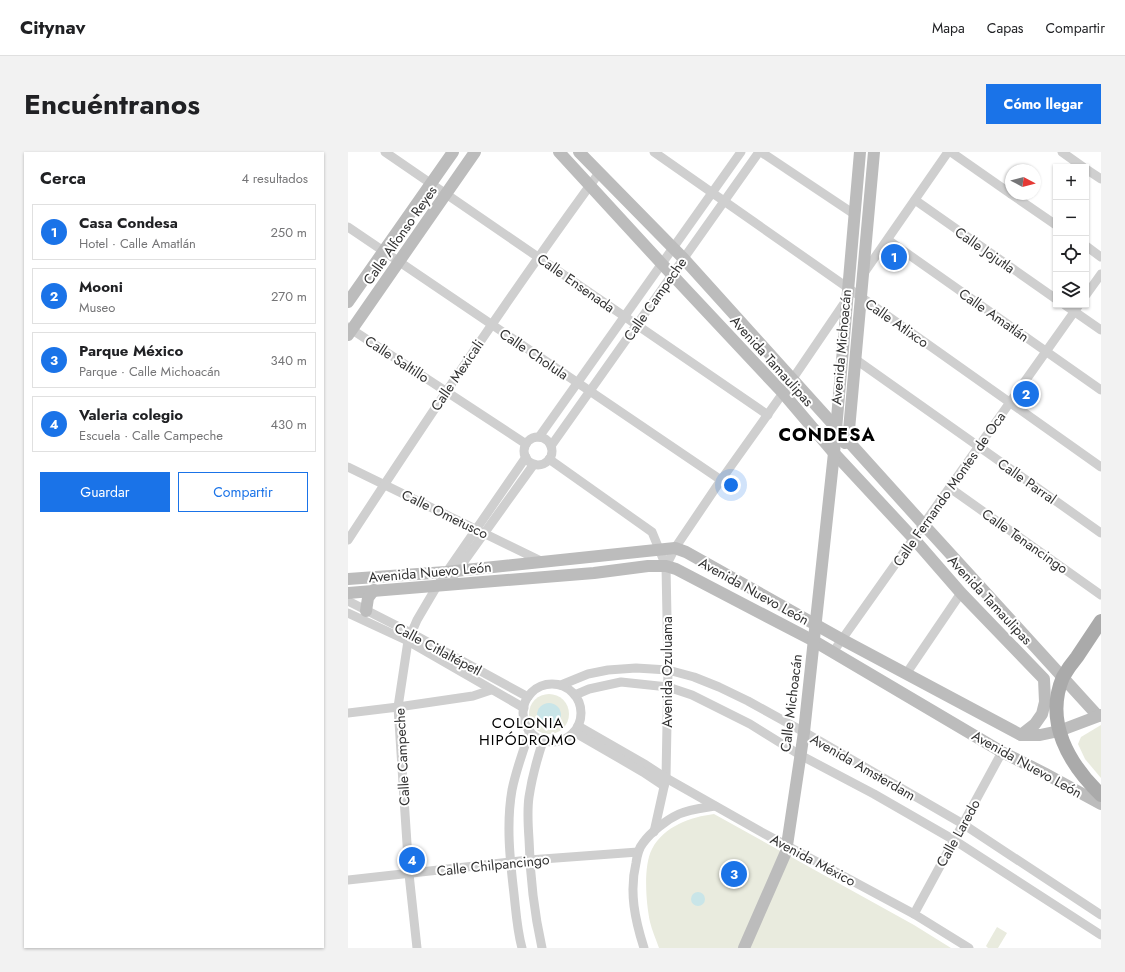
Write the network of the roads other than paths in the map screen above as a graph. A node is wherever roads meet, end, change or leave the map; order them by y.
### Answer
1 (385, 152) edge
2 (453, 152) edge
3 (475, 152) edge
4 (559, 152) edge
5 (579, 152) edge
6 (654, 152) edge
7 (741, 152) edge
8 (760, 152) edge
9 (860, 152) edge
10 (874, 152) edge
11 (948, 152) edge
12 (951, 152) edge
13 (1062, 152) edge
14 (1080, 164) edge
15 (1089, 171) edge
16 (599, 173) junction
17 (1101, 180) edge
18 (431, 184) junction
19 (590, 184) junction
20 (1005, 190) edge
21 (712, 193) junction
22 (447, 194) junction
23 (915, 200) junction
24 (1020, 200) edge
25 (724, 202) junction
26 (854, 214) junction
27 (1053, 223) edge
28 (348, 227) edge
29 (888, 240) junction
30 (673, 248) junction
31 (1089, 248) edge
32 (384, 252) junction
33 (538, 257) junction
34 (1101, 257) edge
35 (684, 259) junction
36 (399, 263) junction
37 (662, 264) junction
38 (863, 274) junction
39 (1101, 274) edge
40 (672, 275) junction
41 (1089, 291) edge
42 (852, 294) junction
43 (1053, 297) edge
44 (348, 302) edge
45 (1076, 308) edge
46 (624, 317) junction
47 (491, 325) junction
48 (637, 325) junction
49 (1101, 330) edge
50 (349, 331) edge
51 (1046, 351) junction
52 (856, 359) junction
53 (792, 380) junction
54 (577, 383) junction
55 (1101, 390) edge
56 (446, 391) junction
57 (590, 392) junction
58 (783, 394) junction
59 (1010, 403) junction
60 (768, 415) junction
61 (836, 428) junction
62 (539, 437) junction
63 (848, 441) junction
64 (526, 444) junction
65 (551, 446) junction
66 (979, 446) junction
67 (834, 453) junction
68 (526, 457) junction
69 (549, 459) junction
70 (534, 464) junction
71 (348, 467) edge
72 (1101, 467) edge
73 (721, 480) junction
74 (384, 484) junction
75 (950, 488) junction
76 (924, 525) junction
77 (480, 531) junction
78 (1101, 533) edge
79 (914, 539) junction
80 (348, 540) edge
81 (675, 548) junction
82 (659, 550) junction
83 (543, 562) junction
84 (666, 566) junction
85 (452, 572) junction
86 (348, 579) edge
87 (442, 585) junction
88 (374, 590) junction
89 (348, 593) edge
90 (961, 593) junction
91 (1101, 595) edge
92 (348, 601) edge
93 (366, 611) junction
94 (348, 613) edge
95 (1101, 622) edge
96 (815, 625) junction
97 (409, 637) junction
98 (843, 640) junction
99 (814, 641) junction
100 (833, 652) junction
101 (1046, 657) junction
102 (1034, 668) junction
103 (668, 670) junction
104 (906, 674) junction
105 (1064, 677) junction
106 (561, 685) junction
107 (668, 687) junction
108 (491, 690) junction
109 (575, 695) junction
110 (528, 697) junction
111 (1051, 705) junction
112 (398, 707) junction
113 (524, 708) junction
114 (348, 713) edge
115 (1100, 716) edge
116 (576, 729) junction
117 (1059, 731) junction
118 (530, 732) junction
119 (804, 732) junction
120 (1021, 735) junction
121 (543, 741) junction
122 (1002, 752) junction
123 (800, 755) junction
124 (665, 782) junction
125 (1101, 795) edge
126 (1101, 804) edge
127 (715, 806) junction
128 (963, 824) junction
129 (654, 832) junction
130 (954, 840) junction
131 (787, 846) junction
132 (638, 852) junction
133 (529, 860) junction
134 (510, 862) junction
135 (409, 874) junction
136 (348, 880) edge
137 (914, 914) junction
138 (1101, 915) edge
139 (1101, 935) edge
140 (417, 948) edge
141 (522, 948) edge
142 (542, 948) edge
143 (644, 948) edge
144 (744, 948) edge
145 (969, 948) edge

1 - 18 street, Calle Ensenada
2 - 18 street, Calle Alfonso Reyes
3 - 22 street, Calle Alfonso Reyes
4 - 19 street, Avenida Tamaulipas
5 - 16 street, Avenida Tamaulipas
6 - 21 street, Calle Atlixco
7 - 21 street, Calle Campeche
8 - 25 street, Calle Campeche
8 - 26 street
9 - 26 street, Avenida Michoacán
10 - 38 street, Avenida Michoacán
11 - 23 street
12 - 20 street
13 - 14 street
15 - 17 street
16 - 19 street, Calle Mexicali
16 - 30 street, Avenida Tamaulipas
18 - 22 street, Calle Ensenada
18 - 32 street, Calle Alfonso Reyes
19 - 33 street, Calle Mexicali
19 - 37 street, Avenida Tamaulipas
21 - 25 street, Calle Atlixco
21 - 30 street, Calle Campeche
22 - 33 street, Calle Ensenada
22 - 36 street, Calle Alfonso Reyes
23 - 29 street
23 - 43 street, Calle Jojutla
24 - 27 street
25 - 35 street, Calle Campeche
25 - 42 street, Calle Atlixco
26 - 42 street, Avenida Michoacán
28 - 32 street, Calle Cholula
29 - 38 street
29 - 51 street, Calle Amatlán
30 - 35 street, Avenida Tamaulipas
30 - 37 street, Calle Campeche
31 - 34 street
32 - 36 street, Calle Cholula
32 - 44 street, Calle Alfonso Reyes
33 - 46 street, Calle Ensenada
33 - 47 street, Calle Mexicali
35 - 40 street, Calle Campeche
35 - 53 street, Avenida Tamaulipas
36 - 47 street, Calle Cholula
36 - 50 street, Calle Alfonso Reyes
37 - 40 street, Avenida Tamaulipas
37 - 46 street, Calle Campeche
38 - 42 street, Avenida Michoacán
39 - 41 street
40 - 48 street, Calle Campeche
40 - 58 street, Avenida Tamaulipas
42 - 52 street, Avenida Michoacán
42 - 53 street
42 - 59 street, Calle Atlixco
42 - 61 street, Avenida Michoacán
45 - 49 street
45 - 51 street, Calle Fernando Montes de Oca
46 - 48 street, Calle Ensenada
46 - 54 street, Calle Campeche
47 - 54 street, Calle Cholula
47 - 56 street, Calle Mexicali
48 - 57 street, Calle Campeche
48 - 60 street, Calle Ensenada
50 - 56 street, Calle Saltillo
51 - 55 street, Calle Amatlán
51 - 59 street, Calle Fernando Montes de Oca
52 - 63 street, Avenida Michoacán
52 - 66 street, Calle Parral
53 - 58 street
53 - 61 street, Avenida Tamaulipas
54 - 57 street, Calle Cholula
54 - 62 street, Calle Campeche
56 - 64 street, Calle Saltillo
56 - 74 street, Calle Mexicali
57 - 65 street, Calle Campeche
57 - 73 street, Calle Cholula
58 - 60 street
58 - 67 street, Avenida Tamaulipas
59 - 66 street, Calle Fernando Montes de Oca
59 - 72 street, Calle Atlixco
60 - 73 street
61 - 63 street, Avenida Tamaulipas
61 - 67 street, Avenida Michoacán
62 - 64 street
62 - 65 street
63 - 67 street
63 - 76 street, Avenida Tamaulipas
64 - 68 street
65 - 69 street
66 - 75 street, Calle Fernando Montes de Oca
66 - 78 street, Calle Parral
67 - 79 street, Avenida Tamaulipas
67 - 96 street, Calle Michoacán
68 - 70 street
68 - 77 street, Calle Campeche
69 - 70 street
69 - 82 street
70 - 77 street, Calle Campeche
71 - 74 street, Calle Ometusco
73 - 81 street
74 - 77 street, Calle Ometusco
74 - 80 street, Calle Mexicali
75 - 76 street, Calle Fernando Montes de Oca
75 - 91 street, Calle Tenancingo
76 - 79 street, Calle Fernando Montes de Oca
76 - 101 street, Avenida Tamaulipas
77 - 83 street, Calle Ometusco
77 - 85 street, Calle Campeche
79 - 90 street, Avenida Tamaulipas
79 - 98 street, Calle Fernando Montes de Oca
81 - 82 street, Avenida Nuevo León
81 - 84 street
81 - 96 street, Avenida Nuevo León
82 - 83 street, Avenida Nuevo León
82 - 84 street
83 - 85 street, Avenida Nuevo León
84 - 87 street, Avenida Nuevo León
84 - 99 street, Avenida Nuevo León
84 - 103 street, Avenida Ozuluama
85 - 86 street, Avenida Nuevo León
85 - 87 street, Calle Campeche
87 - 88 street, Avenida Nuevo León
87 - 97 street, Calle Campeche
88 - 89 street, Avenida Nuevo León
88 - 93 street
90 - 102 street, Avenida Tamaulipas
90 - 104 street
92 - 93 street, Calle Citlaltépetl
93 - 97 street, Calle Citlaltépetl
94 - 97 street, Calle Citlaltépetl
95 - 105 main road
96 - 98 street, Avenida Nuevo León
96 - 99 street, Calle Michoacán
97 - 108 street, Calle Citlaltépetl
97 - 110 street, Calle Citlaltépetl
97 - 112 street, Calle Campeche
98 - 100 street, Calle Fernando Montes de Oca
98 - 104 street, Avenida Nuevo León
99 - 100 street, Avenida Nuevo León
99 - 119 street, Calle Michoacán
100 - 122 street, Avenida Nuevo León
101 - 102 street
101 - 105 street, Avenida Tamaulipas
102 - 111 street, Avenida Tamaulipas
103 - 106 street, Avenida Amsterdam
103 - 107 street, Avenida Ozuluama
103 - 119 street, Avenida Amsterdam
104 - 120 street, Avenida Nuevo León
105 - 111 main road
105 - 115 street, Avenida Tamaulipas
106 - 109 street
106 - 110 street
107 - 109 street, Avenida Amsterdam
107 - 123 street, Avenida Amsterdam
107 - 124 street, Avenida Ozuluama
108 - 112 street
108 - 113 street, Calle Citlaltépetl
109 - 116 street
110 - 113 street
111 - 117 main road
111 - 120 street
112 - 114 street
112 - 135 street, Calle Campeche
113 - 118 street
115 - 117 street
116 - 121 street
116 - 124 street
117 - 120 street, Avenida Nuevo León
117 - 125 main road, Avenida Nuevo León
118 - 121 street
118 - 134 street
119 - 123 street, Calle Michoacán
119 - 128 street, Avenida Amsterdam
121 - 133 street
122 - 126 street, Avenida Nuevo León
122 - 128 street, Calle Laredo
123 - 130 street, Avenida Amsterdam
123 - 131 street, Calle Michoacán
124 - 127 street
124 - 129 street
127 - 129 street
127 - 131 street, Avenida México
128 - 130 street, Calle Laredo
128 - 138 street, Avenida Amsterdam
129 - 132 street
130 - 137 street, Calle Laredo
130 - 139 street, Avenida Amsterdam
131 - 137 street, Avenida México
131 - 144 street, Calle Michoacán
132 - 133 street, Calle Chilpancingo
132 - 143 street
133 - 134 street, Calle Chilpancingo
133 - 142 street
134 - 135 street, Calle Chilpancingo
134 - 141 street
135 - 136 street, Calle Chilpancingo
135 - 140 street, Calle Campeche
137 - 145 street, Avenida México

